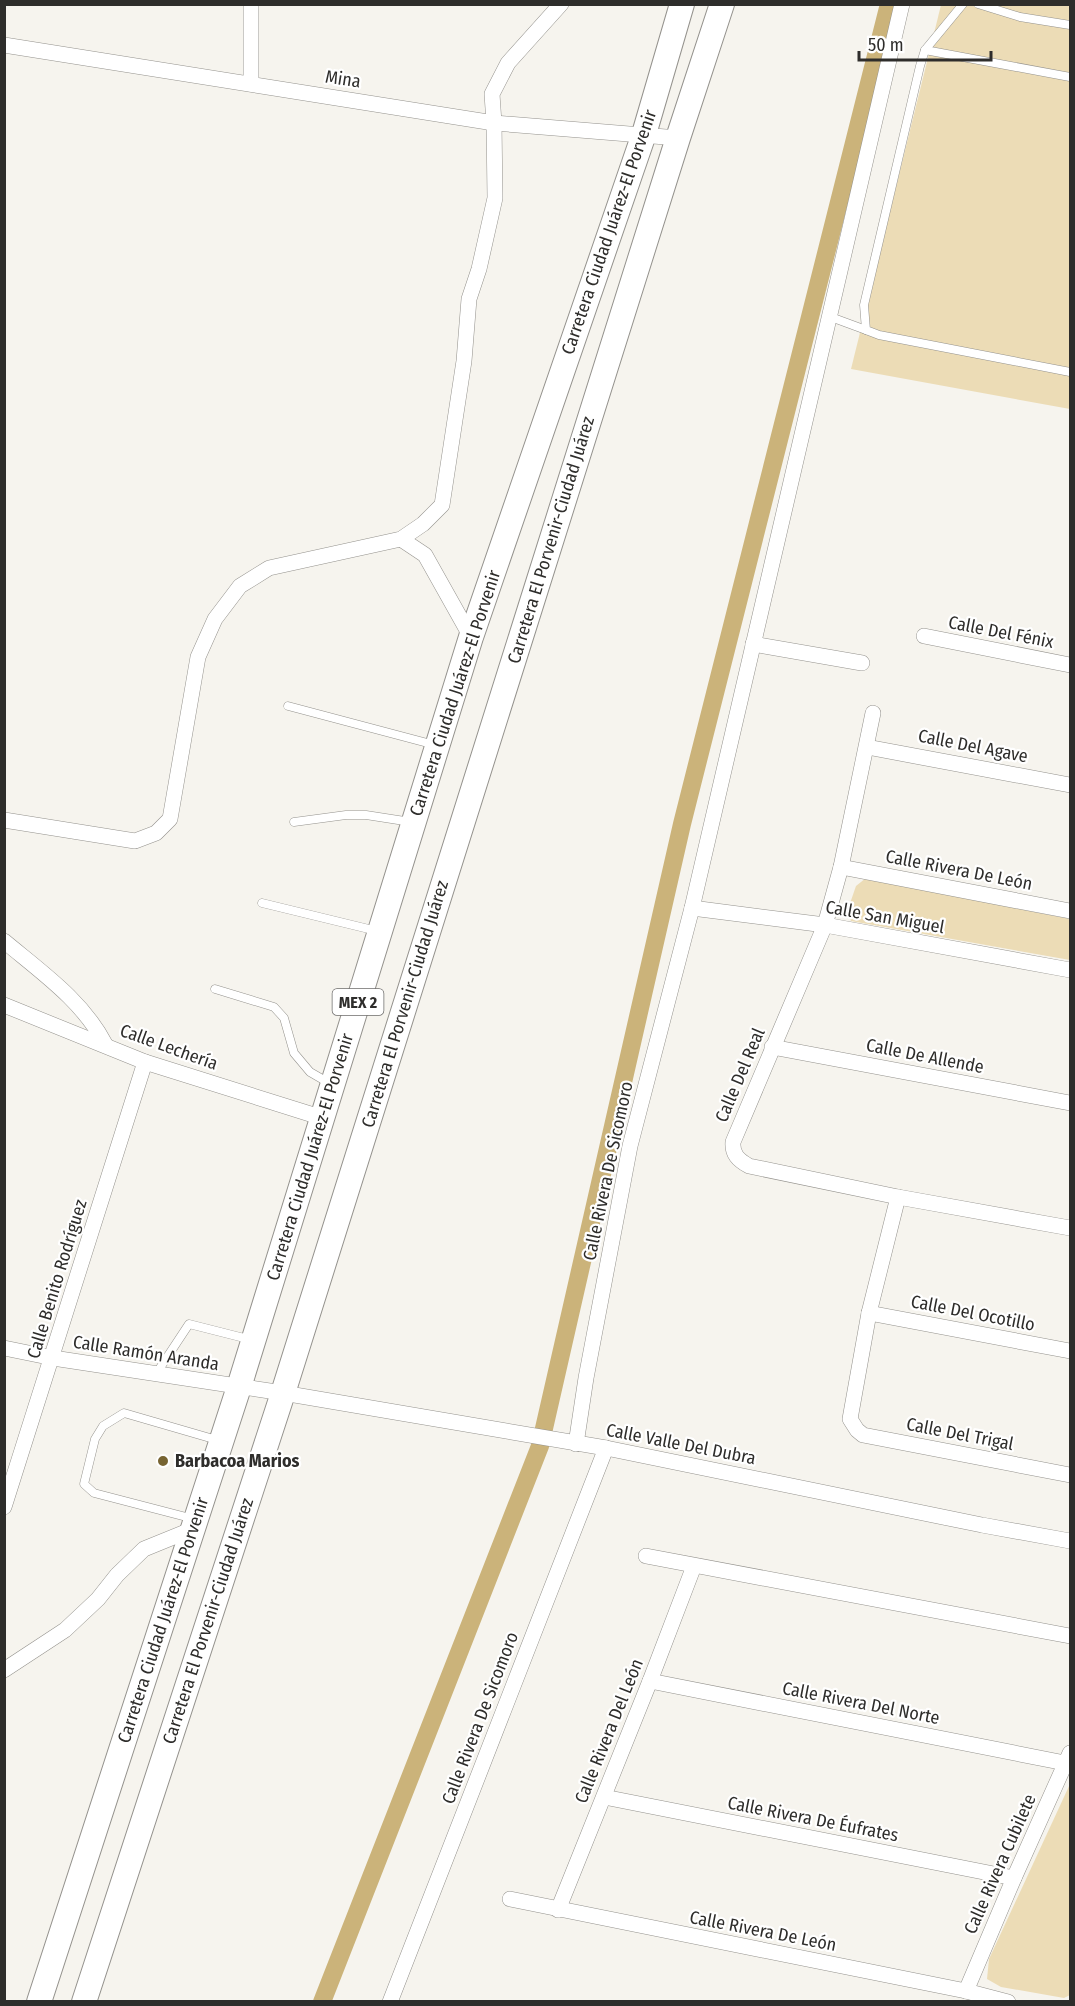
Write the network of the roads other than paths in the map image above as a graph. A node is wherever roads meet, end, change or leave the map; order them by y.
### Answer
1 (251, 4) edge
2 (561, 4) edge
3 (682, 4) edge
4 (723, 4) edge
5 (902, 4) edge
6 (963, 4) edge
7 (978, 4) edge
8 (1071, 25) edge
9 (4, 45) edge
10 (925, 50) junction
11 (1071, 77) edge
12 (251, 84) junction
13 (494, 123) junction
14 (644, 134) junction
15 (678, 138) junction
16 (828, 316) junction
17 (866, 330) junction
18 (1071, 372) edge
19 (401, 539) junction
20 (924, 636) dead end
21 (471, 637) junction
22 (753, 644) junction
23 (861, 663) dead end
24 (1071, 665) edge
25 (288, 706) dead end
26 (873, 713) dead end
27 (437, 746) junction
28 (867, 747) junction
29 (1071, 784) edge
30 (4, 820) edge
31 (294, 822) dead end
32 (413, 822) junction
33 (841, 867) junction
34 (262, 903) dead end
35 (692, 908) junction
36 (1071, 911) edge
37 (825, 925) junction
38 (379, 931) junction
39 (4, 941) edge
40 (1071, 970) edge
41 (215, 988) dead end
42 (4, 1005) edge
43 (105, 1044) junction
44 (772, 1047) junction
45 (145, 1062) junction
46 (333, 1085) junction
47 (1071, 1104) edge
48 (323, 1118) junction
49 (898, 1197) junction
50 (1071, 1228) edge
51 (869, 1313) junction
52 (254, 1341) junction
53 (4, 1348) edge
54 (1071, 1351) edge
55 (53, 1358) junction
56 (156, 1374) junction
57 (239, 1387) junction
58 (283, 1393) junction
59 (221, 1441) junction
60 (569, 1443) junction
61 (606, 1448) junction
62 (1071, 1475) edge
63 (4, 1507) edge
64 (194, 1524) junction
65 (1071, 1541) edge
66 (646, 1556) dead end
67 (694, 1566) junction
68 (1071, 1636) edge
69 (4, 1670) edge
70 (650, 1681) junction
71 (1068, 1758) edge
72 (604, 1797) junction
73 (1014, 1878) junction
74 (510, 1899) dead end
75 (558, 1910) junction
76 (966, 1991) junction
77 (39, 2001) edge
78 (84, 2001) edge
79 (390, 2001) edge
80 (1004, 2001) edge

1 - 12 street
2 - 13 street
3 - 14 main road, Carretera Ciudad Juárez-El Porvenir / MEX 2
4 - 15 main road, Carretera El Porvenir-Ciudad Juárez / MEX 2
5 - 16 street, Calle Rivera De Sicomoro
6 - 10 lane
7 - 8 lane
9 - 12 street, Mina
10 - 11 lane
10 - 17 lane
12 - 13 street, Mina
13 - 14 street, Mina
13 - 19 street
14 - 15 street, Mina
14 - 21 main road, Carretera Ciudad Juárez-El Porvenir / MEX 2
15 - 58 main road, Carretera El Porvenir-Ciudad Juárez / MEX 2
16 - 17 lane
16 - 22 street, Calle Rivera De Sicomoro
17 - 18 lane
19 - 21 street
19 - 30 street
20 - 24 street, Calle Del Fénix
21 - 27 main road, Carretera Ciudad Juárez-El Porvenir / MEX 2
22 - 23 street
22 - 35 street, Calle Rivera De Sicomoro
25 - 27 lane
26 - 28 street, Calle Del Real
27 - 32 main road, Carretera Ciudad Juárez-El Porvenir / MEX 2
28 - 29 street, Calle Del Agave
28 - 33 street, Calle Del Real
31 - 32 lane
32 - 38 main road, Carretera Ciudad Juárez-El Porvenir / MEX 2
33 - 36 street, Calle Rivera De León
33 - 37 street, Calle Del Real
34 - 38 lane
35 - 37 street, Calle San Miguel
35 - 60 street, Calle Rivera De Sicomoro
37 - 40 street, Calle San Miguel
37 - 44 street, Calle Del Real
38 - 46 main road, Carretera Ciudad Juárez-El Porvenir / MEX 2
39 - 43 street
41 - 46 lane
42 - 43 street, Calle Lechería
43 - 45 street, Calle Lechería
44 - 47 street, Calle De Allende
44 - 49 street, Calle Del Real
45 - 48 street, Calle Lechería
45 - 55 street, Calle Benito Rodríguez
46 - 48 main road, Carretera Ciudad Juárez-El Porvenir / MEX 2
48 - 52 main road, Carretera Ciudad Juárez-El Porvenir / MEX 2
49 - 50 street, Calle Del Real
49 - 51 street
51 - 54 street, Calle Del Ocotillo
51 - 62 street, Calle Del Trigal
52 - 56 lane
52 - 57 main road, Carretera Ciudad Juárez-El Porvenir / MEX 2
53 - 55 street, Calle Ramón Aranda
55 - 56 street, Calle Ramón Aranda
55 - 63 street, Calle Benito Rodríguez
56 - 57 street, Calle Ramón Aranda
57 - 58 street, Calle Ramón Aranda
57 - 59 main road, Carretera Ciudad Juárez-El Porvenir / MEX 2
58 - 60 street, Calle Valle Del Dubra
58 - 78 main road, Carretera El Porvenir-Ciudad Juárez / MEX 2
59 - 64 main road, Carretera Ciudad Juárez-El Porvenir / MEX 2
59 - 64 lane
60 - 61 street, Calle Valle Del Dubra
61 - 65 street, Calle Valle Del Dubra
61 - 79 street, Calle Rivera De Sicomoro
64 - 69 street
64 - 77 main road, Carretera Ciudad Juárez-El Porvenir / MEX 2
66 - 67 street
67 - 68 street
67 - 70 street, Calle Rivera Del León
70 - 71 street, Calle Rivera Del Norte
70 - 72 street, Calle Rivera Del León
71 - 73 street, Calle Rivera Cubilete
72 - 73 street, Calle Rivera De Éufrates
72 - 75 street, Calle Rivera Del León
73 - 76 street, Calle Rivera Cubilete
74 - 75 street, Calle Rivera De León
75 - 76 street, Calle Rivera De León
76 - 80 street, Calle Rivera De León

